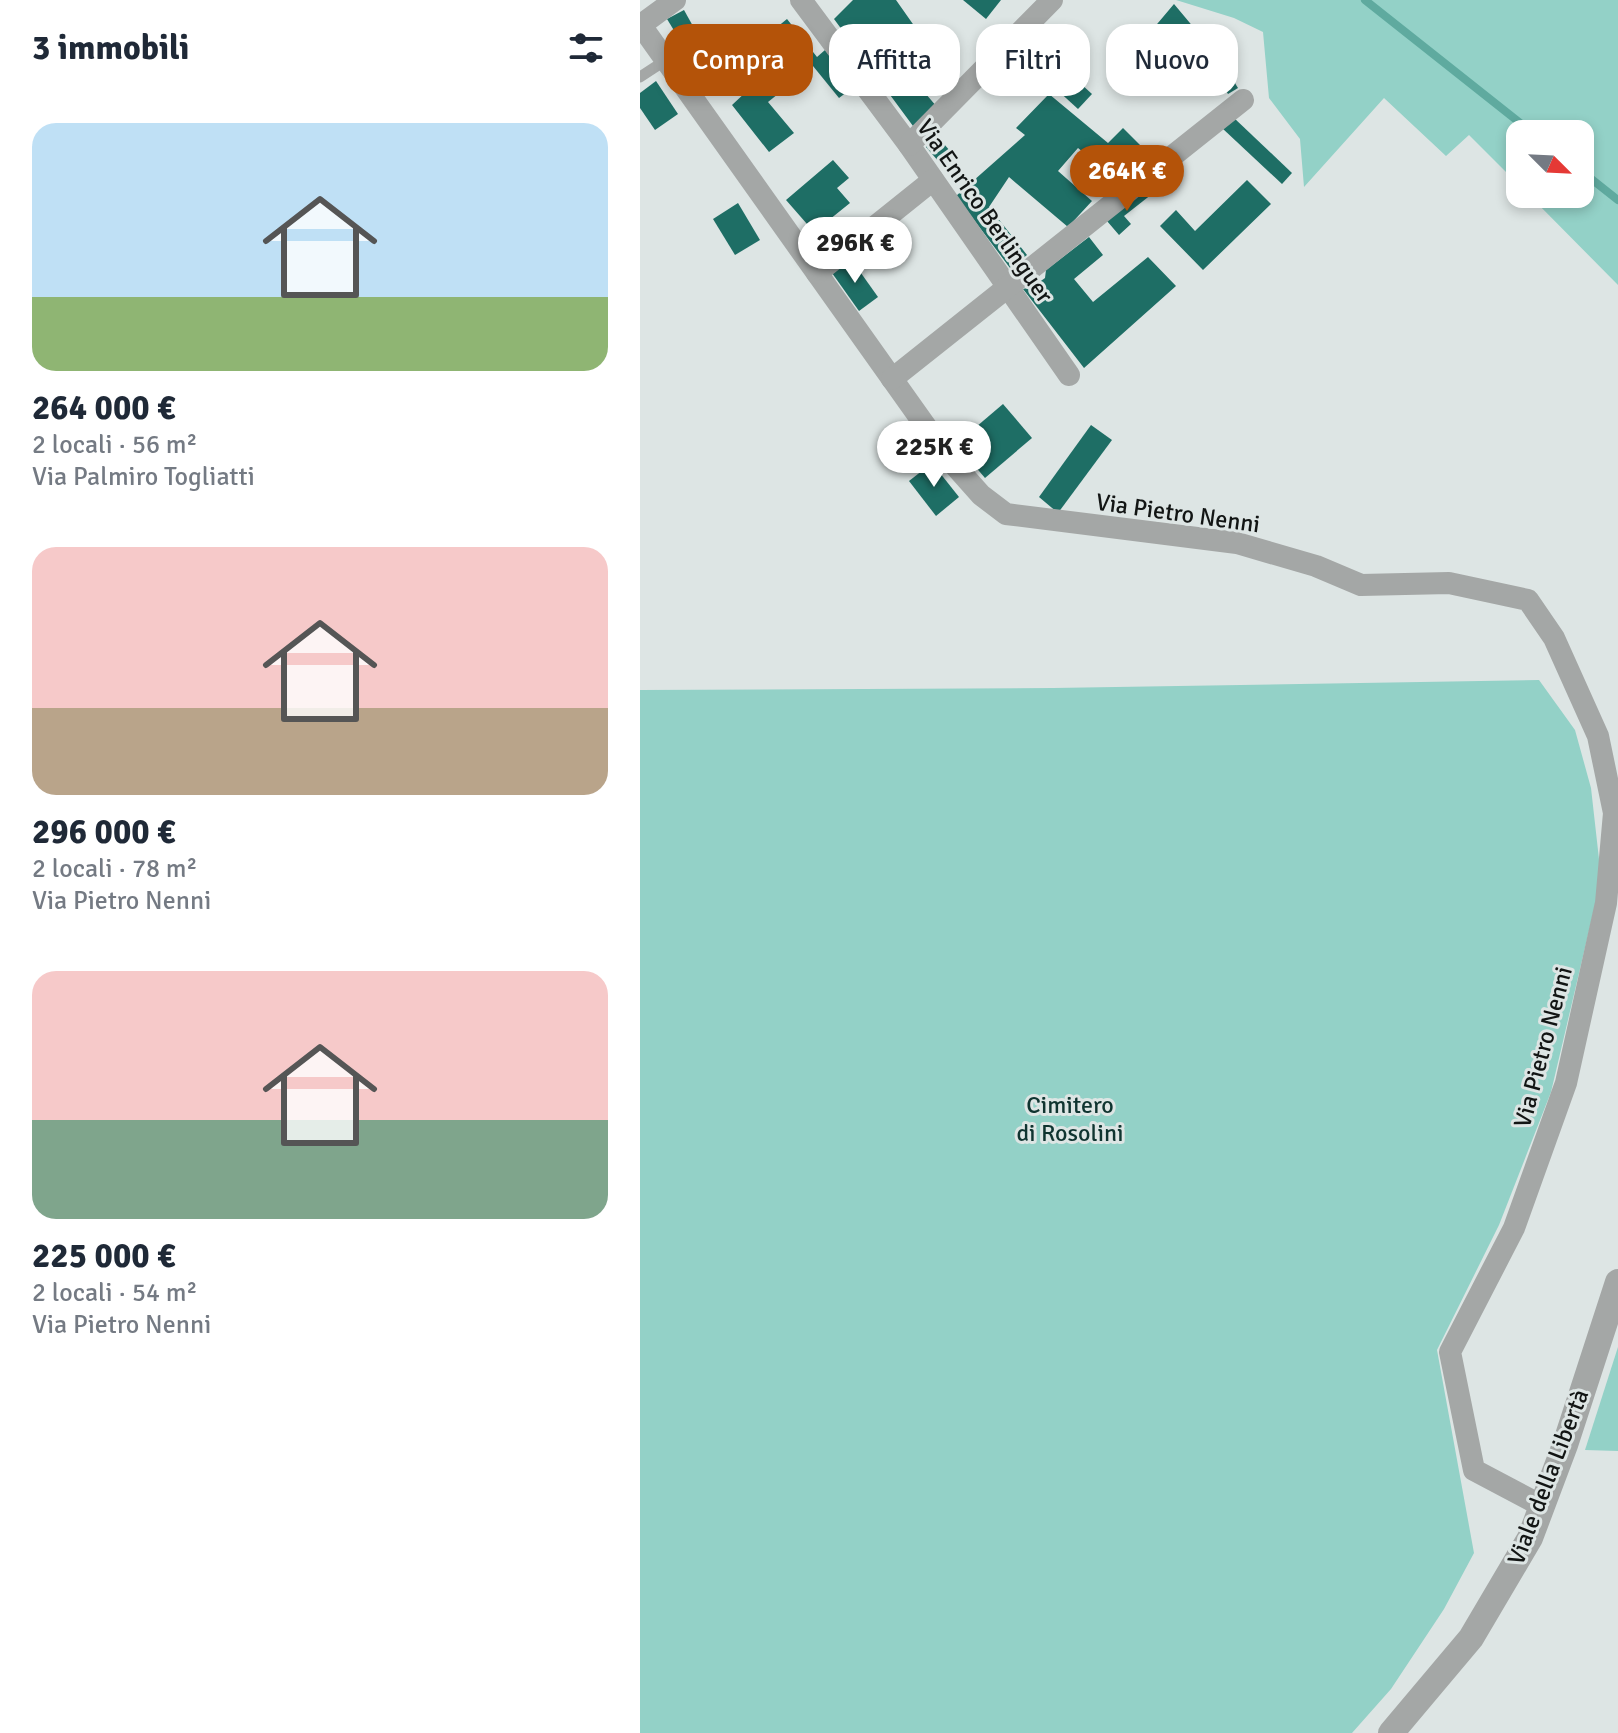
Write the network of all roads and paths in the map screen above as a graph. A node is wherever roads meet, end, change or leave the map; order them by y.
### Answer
1 (675, 0) edge
2 (801, 0) edge
3 (1052, 0) edge
4 (640, 24) edge
5 (664, 57) edge
6 (664, 61) edge
7 (640, 77) edge
8 (692, 96) edge
9 (1243, 100) dead end
10 (909, 145) junction
11 (933, 180) junction
12 (817, 273) junction
13 (1007, 289) junction
14 (1069, 375) dead end
15 (892, 379) junction
16 (1618, 1282) edge
17 (1542, 1506) junction
18 (1391, 1733) edge

1 - 4 street
2 - 10 street, Via Enrico Berlinguer
3 - 10 street
4 - 5 street, Via Pietro Nenni
6 - 7 lane
8 - 12 street, Via Pietro Nenni
9 - 13 street
10 - 11 street, Via Enrico Berlinguer
11 - 12 street
11 - 13 street, Via Enrico Berlinguer
12 - 15 street, Via Pietro Nenni
13 - 14 street, Via Enrico Berlinguer
13 - 15 street
15 - 17 street, Via Pietro Nenni
16 - 17 street, Viale della Libertà
17 - 18 street, Viale della Libertà

